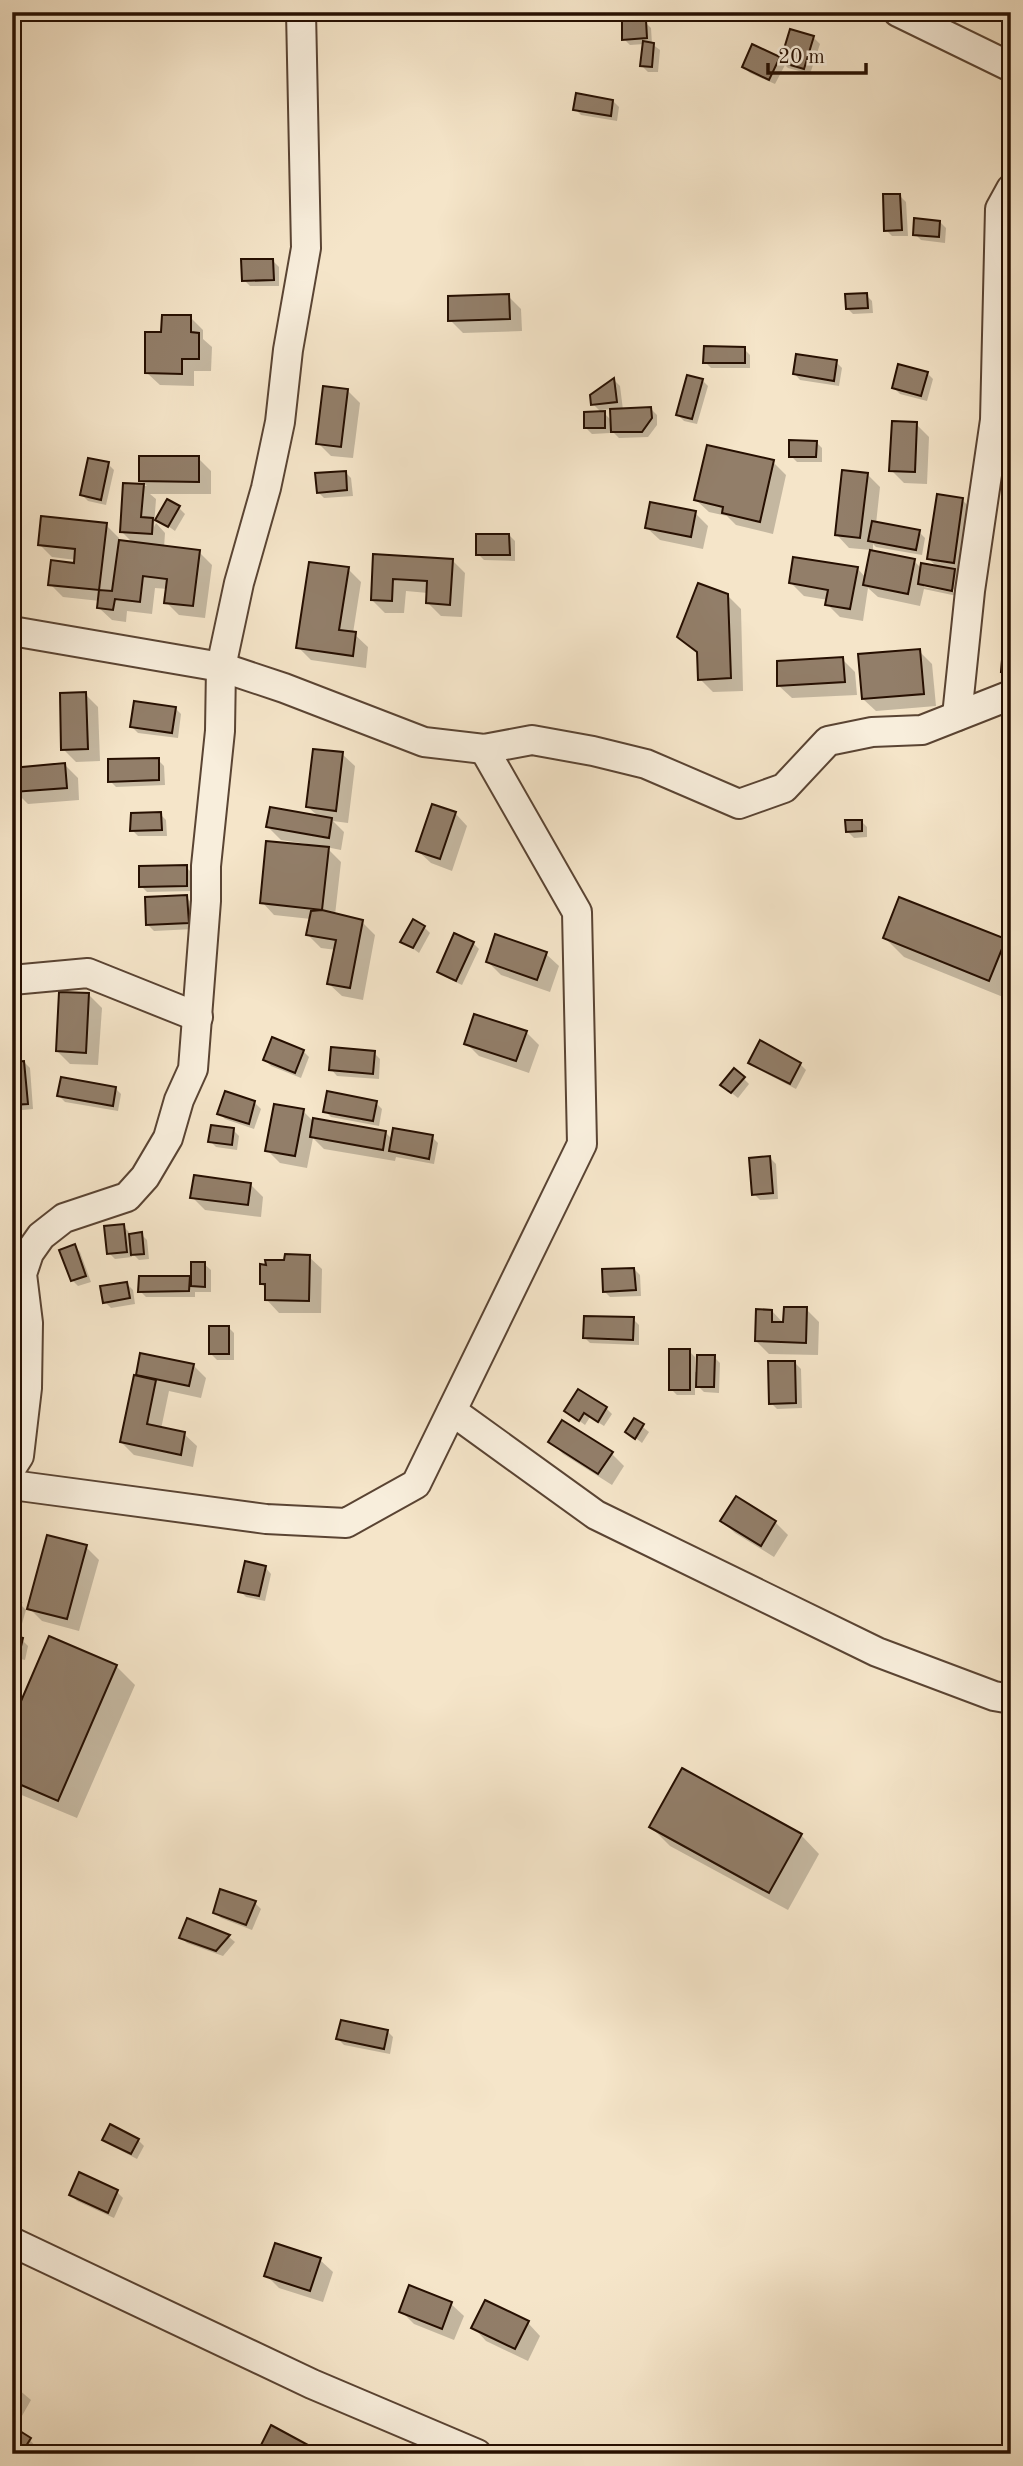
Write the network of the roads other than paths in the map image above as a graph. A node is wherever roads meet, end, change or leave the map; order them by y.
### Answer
1 (301, 12) edge
2 (898, 12) edge
3 (1011, 67) edge
4 (1011, 189) edge
5 (12, 631) edge
6 (221, 667) junction
7 (1011, 695) edge
8 (957, 716) junction
9 (484, 749) junction
10 (12, 980) edge
11 (198, 1017) junction
12 (452, 1411) junction
13 (12, 1467) edge
14 (12, 1485) edge
15 (1011, 1699) edge
16 (12, 2242) edge
17 (477, 2454) edge

1 - 6 street
2 - 3 street
4 - 8 street
5 - 6 street
6 - 9 street
6 - 11 street
7 - 8 street
8 - 9 street
9 - 12 street
10 - 11 street
11 - 13 street
12 - 14 street
12 - 15 street
16 - 17 street

